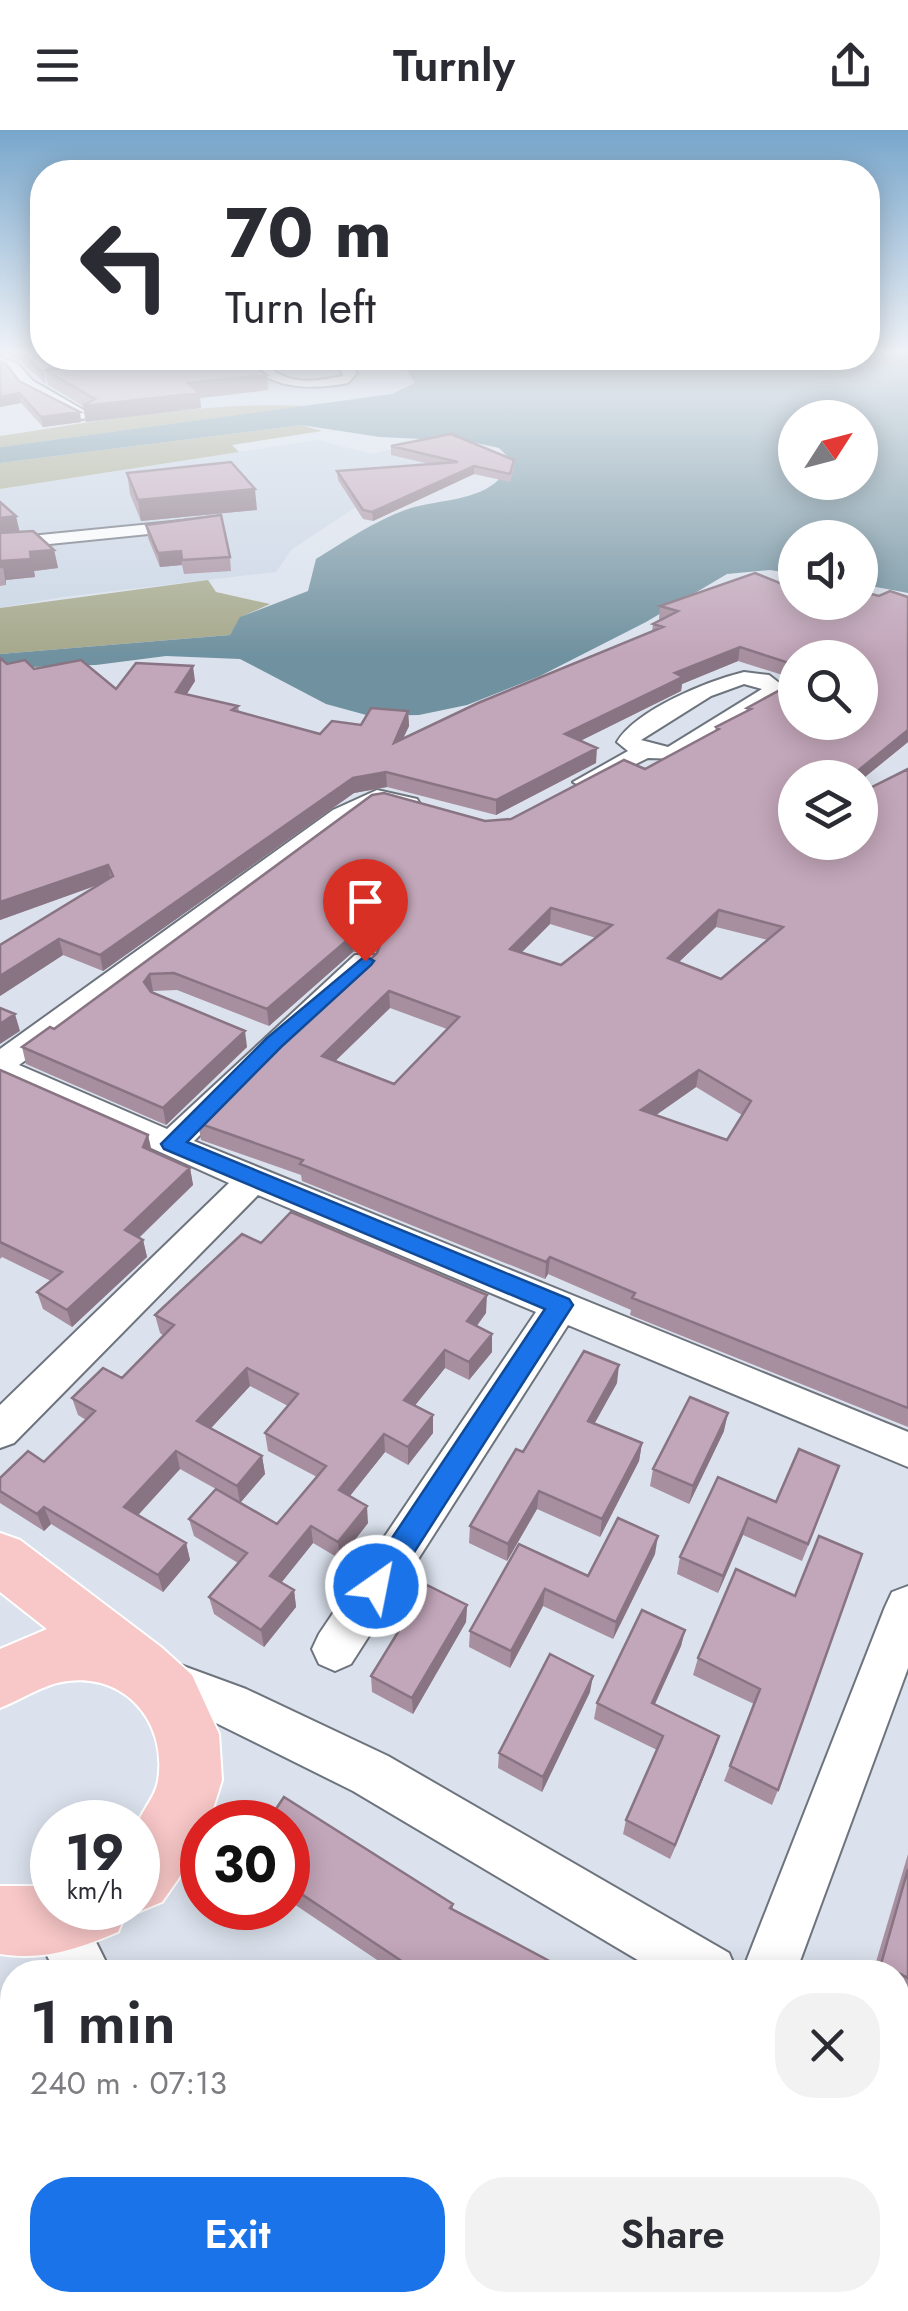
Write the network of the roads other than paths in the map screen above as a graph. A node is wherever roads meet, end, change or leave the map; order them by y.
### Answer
1 (213, 523) edge
2 (0, 544) edge
3 (645, 751) junction
4 (558, 796) edge
5 (427, 809) edge
6 (365, 961) edge
7 (238, 1028) edge
8 (274, 1043) junction
9 (0, 1066) edge
10 (172, 1144) junction
11 (253, 1180) junction
12 (561, 1305) junction
13 (0, 1431) edge
14 (908, 1450) edge
15 (0, 1558) edge
16 (908, 1607) edge
17 (335, 1649) dead end
18 (146, 1671) junction
19 (0, 1679) edge
20 (160, 1851) edge
21 (689, 1960) edge
22 (775, 1960) edge

1 - 2 street
3 - 3 street
3 - 4 street
5 - 9 street
6 - 8 street
7 - 8 street
8 - 10 street
9 - 10 street
10 - 11 street
11 - 12 street
11 - 13 street
12 - 14 street
12 - 17 street
15 - 18 main road
16 - 22 street
18 - 19 main road
18 - 20 main road
18 - 21 street

